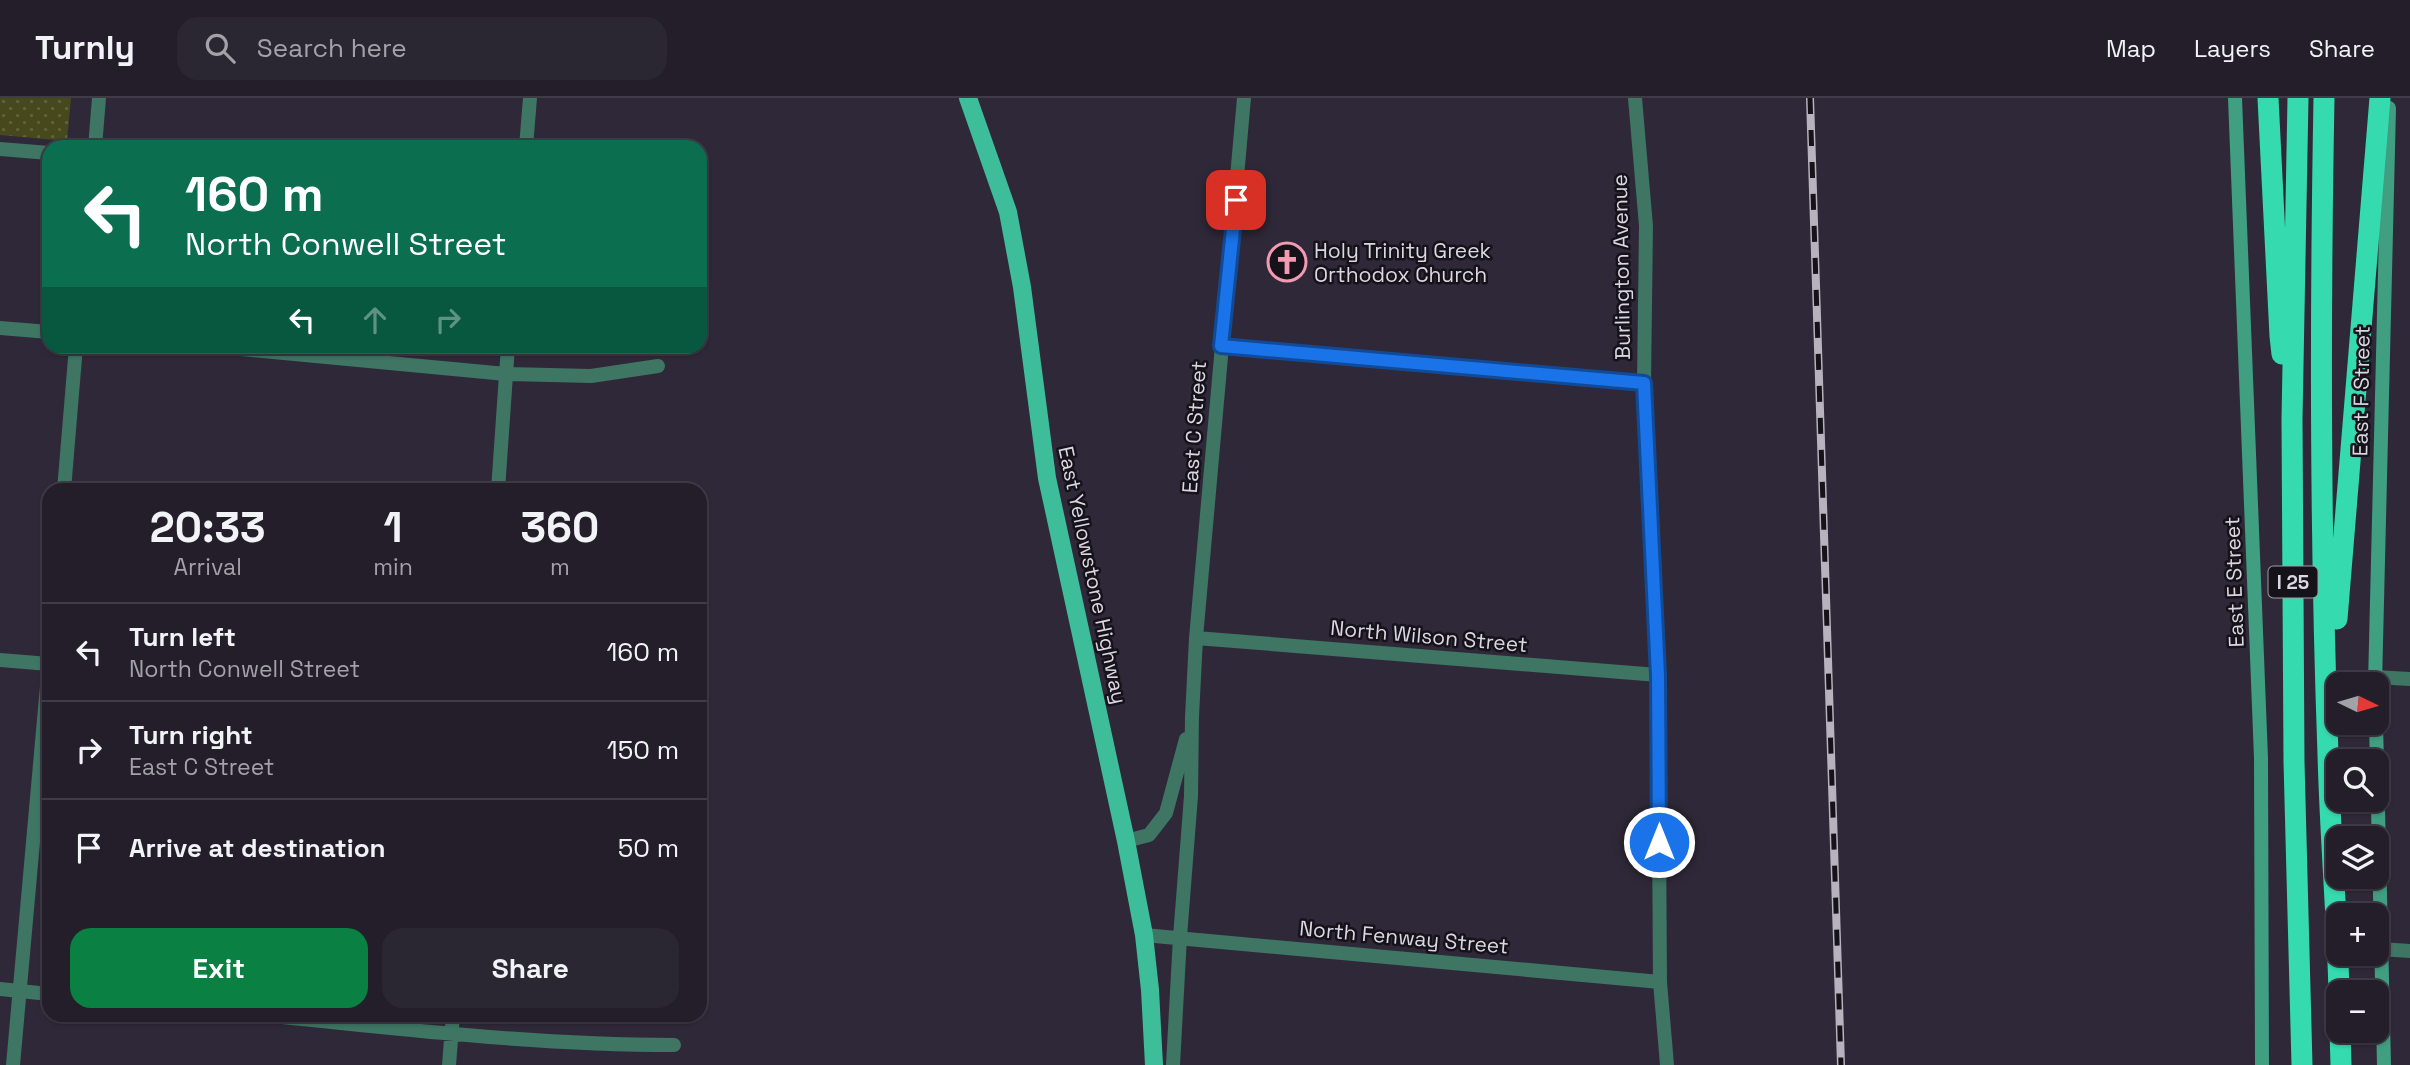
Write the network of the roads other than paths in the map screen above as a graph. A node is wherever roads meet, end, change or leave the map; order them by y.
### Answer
1 (99, 98) edge
2 (530, 98) edge
3 (968, 98) edge
4 (1244, 98) edge
5 (1635, 98) edge
6 (2235, 98) edge
7 (2268, 98) edge
8 (2298, 98) edge
9 (2324, 98) edge
10 (2380, 98) edge
11 (2389, 98) edge
12 (96, 140) edge
13 (527, 140) edge
14 (0, 149) edge
15 (42, 152) edge
16 (0, 328) edge
17 (42, 331) edge
18 (1221, 346) junction
19 (75, 354) edge
20 (295, 354) edge
21 (507, 354) edge
22 (658, 366) dead end
23 (506, 374) junction
24 (1644, 383) junction
25 (2292, 419) junction
26 (65, 483) edge
27 (498, 483) edge
28 (1196, 638) junction
29 (0, 660) edge
30 (42, 663) edge
31 (2375, 672) edge
32 (1658, 675) junction
33 (2410, 679) edge
34 (2389, 680) edge
35 (1192, 717) junction
36 (2376, 735) edge
37 (42, 740) edge
38 (2328, 749) edge
39 (2328, 749) edge
40 (2331, 812) edge
41 (1126, 841) junction
42 (2379, 903) edge
43 (1144, 935) junction
44 (1180, 937) junction
45 (2389, 950) edge
46 (2410, 951) edge
47 (2381, 966) edge
48 (2339, 980) edge
49 (1660, 982) junction
50 (0, 989) edge
51 (19, 991) junction
52 (42, 993) edge
53 (333, 1022) edge
54 (453, 1022) edge
55 (452, 1034) junction
56 (2340, 1043) edge
57 (674, 1045) dead end
58 (13, 1065) edge
59 (449, 1065) edge
60 (1154, 1065) edge
61 (1173, 1065) edge
62 (1667, 1065) edge
63 (2262, 1065) edge
64 (2302, 1065) edge
65 (2341, 1065) edge
66 (2384, 1065) edge

1 - 12 street
2 - 13 street
3 - 41 main road, East Yellowstone Highway
4 - 18 street, East C Street
5 - 24 street, Burlington Avenue
6 - 63 main road, East E Street
7 - 25 highway
8 - 25 highway, I 25
9 - 38 highway, I 25
10 - 39 highway
11 - 31 main road, East F Street
14 - 15 street
16 - 17 street
18 - 24 street
18 - 28 street, East C Street
19 - 26 street
20 - 23 street
21 - 23 street
22 - 23 street
23 - 27 street
24 - 32 street, Burlington Avenue
25 - 64 highway, I 25
28 - 32 street, North Wilson Street
28 - 35 street, East C Street
29 - 30 street
32 - 49 street, Burlington Avenue
33 - 34 street
35 - 41 street, East C Street
35 - 44 street, East C Street
36 - 42 main road
37 - 51 street
40 - 48 highway, I 25
41 - 43 main road, East Yellowstone Highway
43 - 44 street, North Fenway Street
43 - 60 main road, East Yellowstone Highway
44 - 49 street, North Fenway Street
44 - 61 street, East C Street
45 - 46 street
47 - 66 main road
49 - 62 street, Burlington Avenue
50 - 51 street
51 - 52 street
51 - 58 street
53 - 55 street
54 - 55 street
55 - 57 street
55 - 59 street
56 - 65 highway

